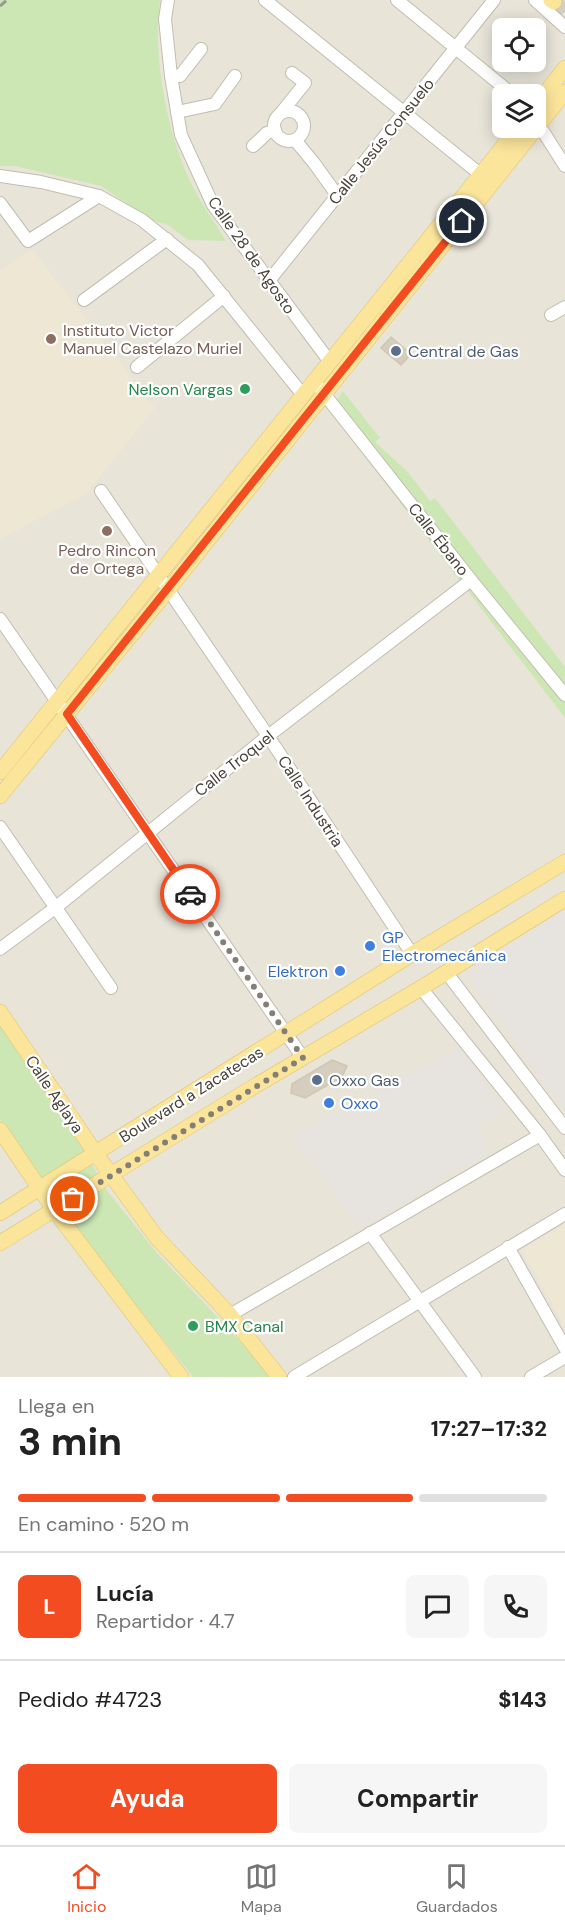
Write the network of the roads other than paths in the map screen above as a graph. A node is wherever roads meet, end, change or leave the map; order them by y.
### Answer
1 (168, 0) edge
2 (266, 0) edge
3 (397, 0) edge
4 (494, 0) edge
5 (535, 0) edge
6 (565, 27) edge
7 (455, 48) junction
8 (201, 49) dead end
9 (565, 68) edge
10 (292, 73) dead end
11 (171, 76) junction
12 (235, 76) dead end
13 (500, 84) edge
14 (546, 92) edge
15 (565, 92) edge
16 (177, 112) junction
17 (404, 112) junction
18 (281, 113) junction
19 (546, 116) edge
20 (275, 130) junction
21 (546, 136) edge
22 (510, 138) edge
23 (529, 138) edge
24 (295, 140) junction
25 (253, 146) dead end
26 (565, 166) edge
27 (480, 174) junction
28 (0, 176) edge
29 (334, 191) junction
30 (99, 196) junction
31 (0, 203) edge
32 (167, 239) junction
33 (268, 282) junction
34 (224, 296) junction
35 (84, 300) dead end
36 (565, 307) edge
37 (551, 315) dead end
38 (330, 362) junction
39 (137, 367) dead end
40 (314, 381) junction
41 (325, 393) junction
42 (303, 395) junction
43 (101, 491) dead end
44 (158, 576) junction
45 (471, 580) junction
46 (168, 590) junction
47 (0, 619) edge
48 (565, 694) edge
49 (62, 707) junction
50 (268, 736) junction
51 (0, 772) edge
52 (0, 796) edge
53 (0, 827) edge
54 (148, 832) junction
55 (565, 862) edge
56 (565, 899) edge
57 (55, 908) junction
58 (0, 949) edge
59 (412, 954) junction
60 (446, 972) junction
61 (111, 988) dead end
62 (421, 988) junction
63 (0, 1012) edge
64 (286, 1034) junction
65 (303, 1058) junction
66 (565, 1128) edge
67 (0, 1130) edge
68 (540, 1134) junction
69 (96, 1154) junction
70 (565, 1170) edge
71 (111, 1176) junction
72 (41, 1189) junction
73 (55, 1211) junction
74 (0, 1213) edge
75 (565, 1215) edge
76 (370, 1233) junction
77 (0, 1244) edge
78 (508, 1247) junction
79 (420, 1301) junction
80 (230, 1315) junction
81 (565, 1348) edge
82 (565, 1357) edge
83 (181, 1377) edge
84 (279, 1377) edge
85 (294, 1377) edge
86 (475, 1377) edge
87 (531, 1377) edge

1 - 11 street, Calle 28 de Agosto
2 - 17 street
3 - 7 street
4 - 7 street, Calle Jesús Consuelo
5 - 6 street
7 - 13 street
7 - 17 street, Calle Jesús Consuelo
8 - 11 street
9 - 14 main road
10 - 18 street
11 - 16 street, Calle 28 de Agosto
12 - 16 street
15 - 19 main road
16 - 33 street, Calle 28 de Agosto
17 - 27 street
17 - 29 street, Calle Jesús Consuelo
18 - 20 street
18 - 24 street
20 - 24 street
20 - 25 street
21 - 26 street
22 - 27 main road
23 - 41 main road
24 - 29 street
27 - 38 main road
28 - 30 street
29 - 33 street, Calle Jesús Consuelo
30 - 31 street
30 - 32 street
32 - 34 street
32 - 35 street
33 - 38 street, Calle 28 de Agosto
34 - 39 street
34 - 42 street
36 - 37 street
38 - 40 main road
40 - 41 street, Calle Ébano
40 - 42 main road
41 - 45 street, Calle Ébano
41 - 46 main road
42 - 44 main road
43 - 44 street, Calle Industria
44 - 46 street, Calle Industria
44 - 49 main road
45 - 48 street, Calle Ébano
45 - 50 street, Calle Troquel
46 - 49 main road
46 - 50 street, Calle Industria
47 - 49 street
49 - 51 main road
49 - 52 main road
49 - 54 street
50 - 54 street, Calle Troquel
50 - 59 street, Calle Industria
53 - 57 street
54 - 57 street, Calle Troquel
54 - 64 street
55 - 59 main road, Boulevard a Zacatecas
56 - 60 main road, Boulevard a Zacatecas
57 - 58 street, Calle Troquel
57 - 61 street
59 - 64 main road, Boulevard a Zacatecas
60 - 62 main road, Boulevard a Zacatecas
60 - 66 street
62 - 65 main road, Boulevard a Zacatecas
62 - 68 street
63 - 69 main road, Calle Aglaya
64 - 65 street
64 - 69 main road, Boulevard a Zacatecas
65 - 71 main road, Boulevard a Zacatecas
67 - 72 main road
68 - 70 street
68 - 76 street
69 - 71 main road, Calle Aglaya
69 - 72 main road, Boulevard a Zacatecas
71 - 73 main road, Boulevard a Zacatecas
71 - 80 main road, Calle Aglaya
72 - 73 main road
72 - 74 main road, Boulevard a Zacatecas
73 - 77 main road, Boulevard a Zacatecas
73 - 83 main road
75 - 78 street
76 - 79 street
76 - 80 street
78 - 79 street
78 - 81 street
79 - 85 street
79 - 86 street
80 - 84 main road, Calle Aglaya
82 - 87 street

